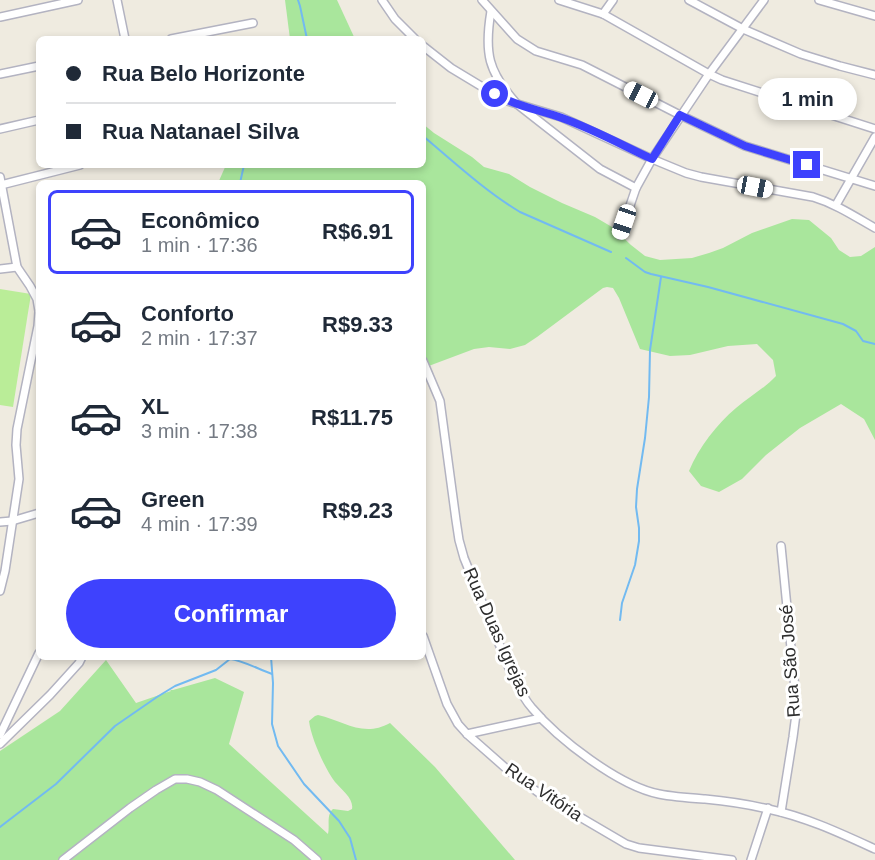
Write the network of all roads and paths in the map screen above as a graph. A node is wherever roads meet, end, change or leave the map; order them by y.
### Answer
1 (78, 0) edge
2 (117, 0) edge
3 (382, 0) edge
4 (482, 0) edge
5 (559, 0) edge
6 (613, 0) edge
7 (689, 0) edge
8 (764, 0) edge
9 (819, 0) edge
10 (491, 11) junction
11 (603, 14) junction
12 (875, 16) edge
13 (0, 17) edge
14 (253, 23) dead end
15 (743, 29) junction
16 (124, 36) edge
17 (186, 36) edge
18 (412, 36) edge
19 (426, 48) edge
20 (36, 67) edge
21 (0, 74) edge
22 (709, 74) junction
23 (875, 75) edge
24 (517, 104) junction
25 (680, 115) junction
26 (36, 121) edge
27 (0, 129) edge
28 (875, 129) edge
29 (875, 136) edge
30 (652, 159) junction
31 (65, 168) edge
32 (852, 179) junction
33 (1, 181) edge
34 (875, 186) edge
35 (636, 188) junction
36 (836, 205) junction
37 (875, 228) edge
38 (620, 235) dead end
39 (17, 267) junction
40 (0, 269) edge
41 (36, 282) edge
42 (28, 283) junction
43 (36, 297) edge
44 (36, 336) edge
45 (426, 368) edge
46 (36, 514) edge
47 (12, 521) junction
48 (0, 522) edge
49 (781, 546) dead end
50 (0, 591) edge
51 (426, 644) edge
52 (36, 658) edge
53 (80, 660) edge
54 (541, 718) junction
55 (467, 734) junction
56 (0, 735) edge
57 (0, 744) edge
58 (768, 808) junction
59 (781, 812) junction
60 (875, 849) edge
61 (63, 860) edge
62 (317, 860) edge
63 (732, 860) edge
64 (752, 860) edge

1 - 13 street
2 - 16 street
3 - 18 street
4 - 10 street
5 - 11 street
6 - 11 street
7 - 15 street
8 - 15 street
9 - 12 street
10 - 24 street
10 - 25 street
11 - 22 street
14 - 17 street
15 - 22 street
15 - 23 street
19 - 24 street
20 - 21 street
22 - 25 street
22 - 28 street
24 - 30 street
24 - 35 street
25 - 30 street
25 - 32 street
26 - 27 street
29 - 32 street
30 - 35 street
30 - 36 street
31 - 33 street
32 - 34 street
32 - 36 street
33 - 39 street
35 - 38 street
36 - 37 street
39 - 40 street
39 - 42 street
41 - 42 street
42 - 43 street
44 - 47 street
45 - 54 street, Rua Duas Igrejas
46 - 47 street
47 - 48 street
47 - 50 street
49 - 59 street, Rua São José
51 - 55 street, Rua Vitória
52 - 56 street
53 - 57 street
54 - 55 street
54 - 58 street, Rua Duas Igrejas
55 - 63 street, Rua Vitória
58 - 59 street, Rua Duas Igrejas
58 - 64 street
59 - 60 street, Rua Duas Igrejas
61 - 62 street

